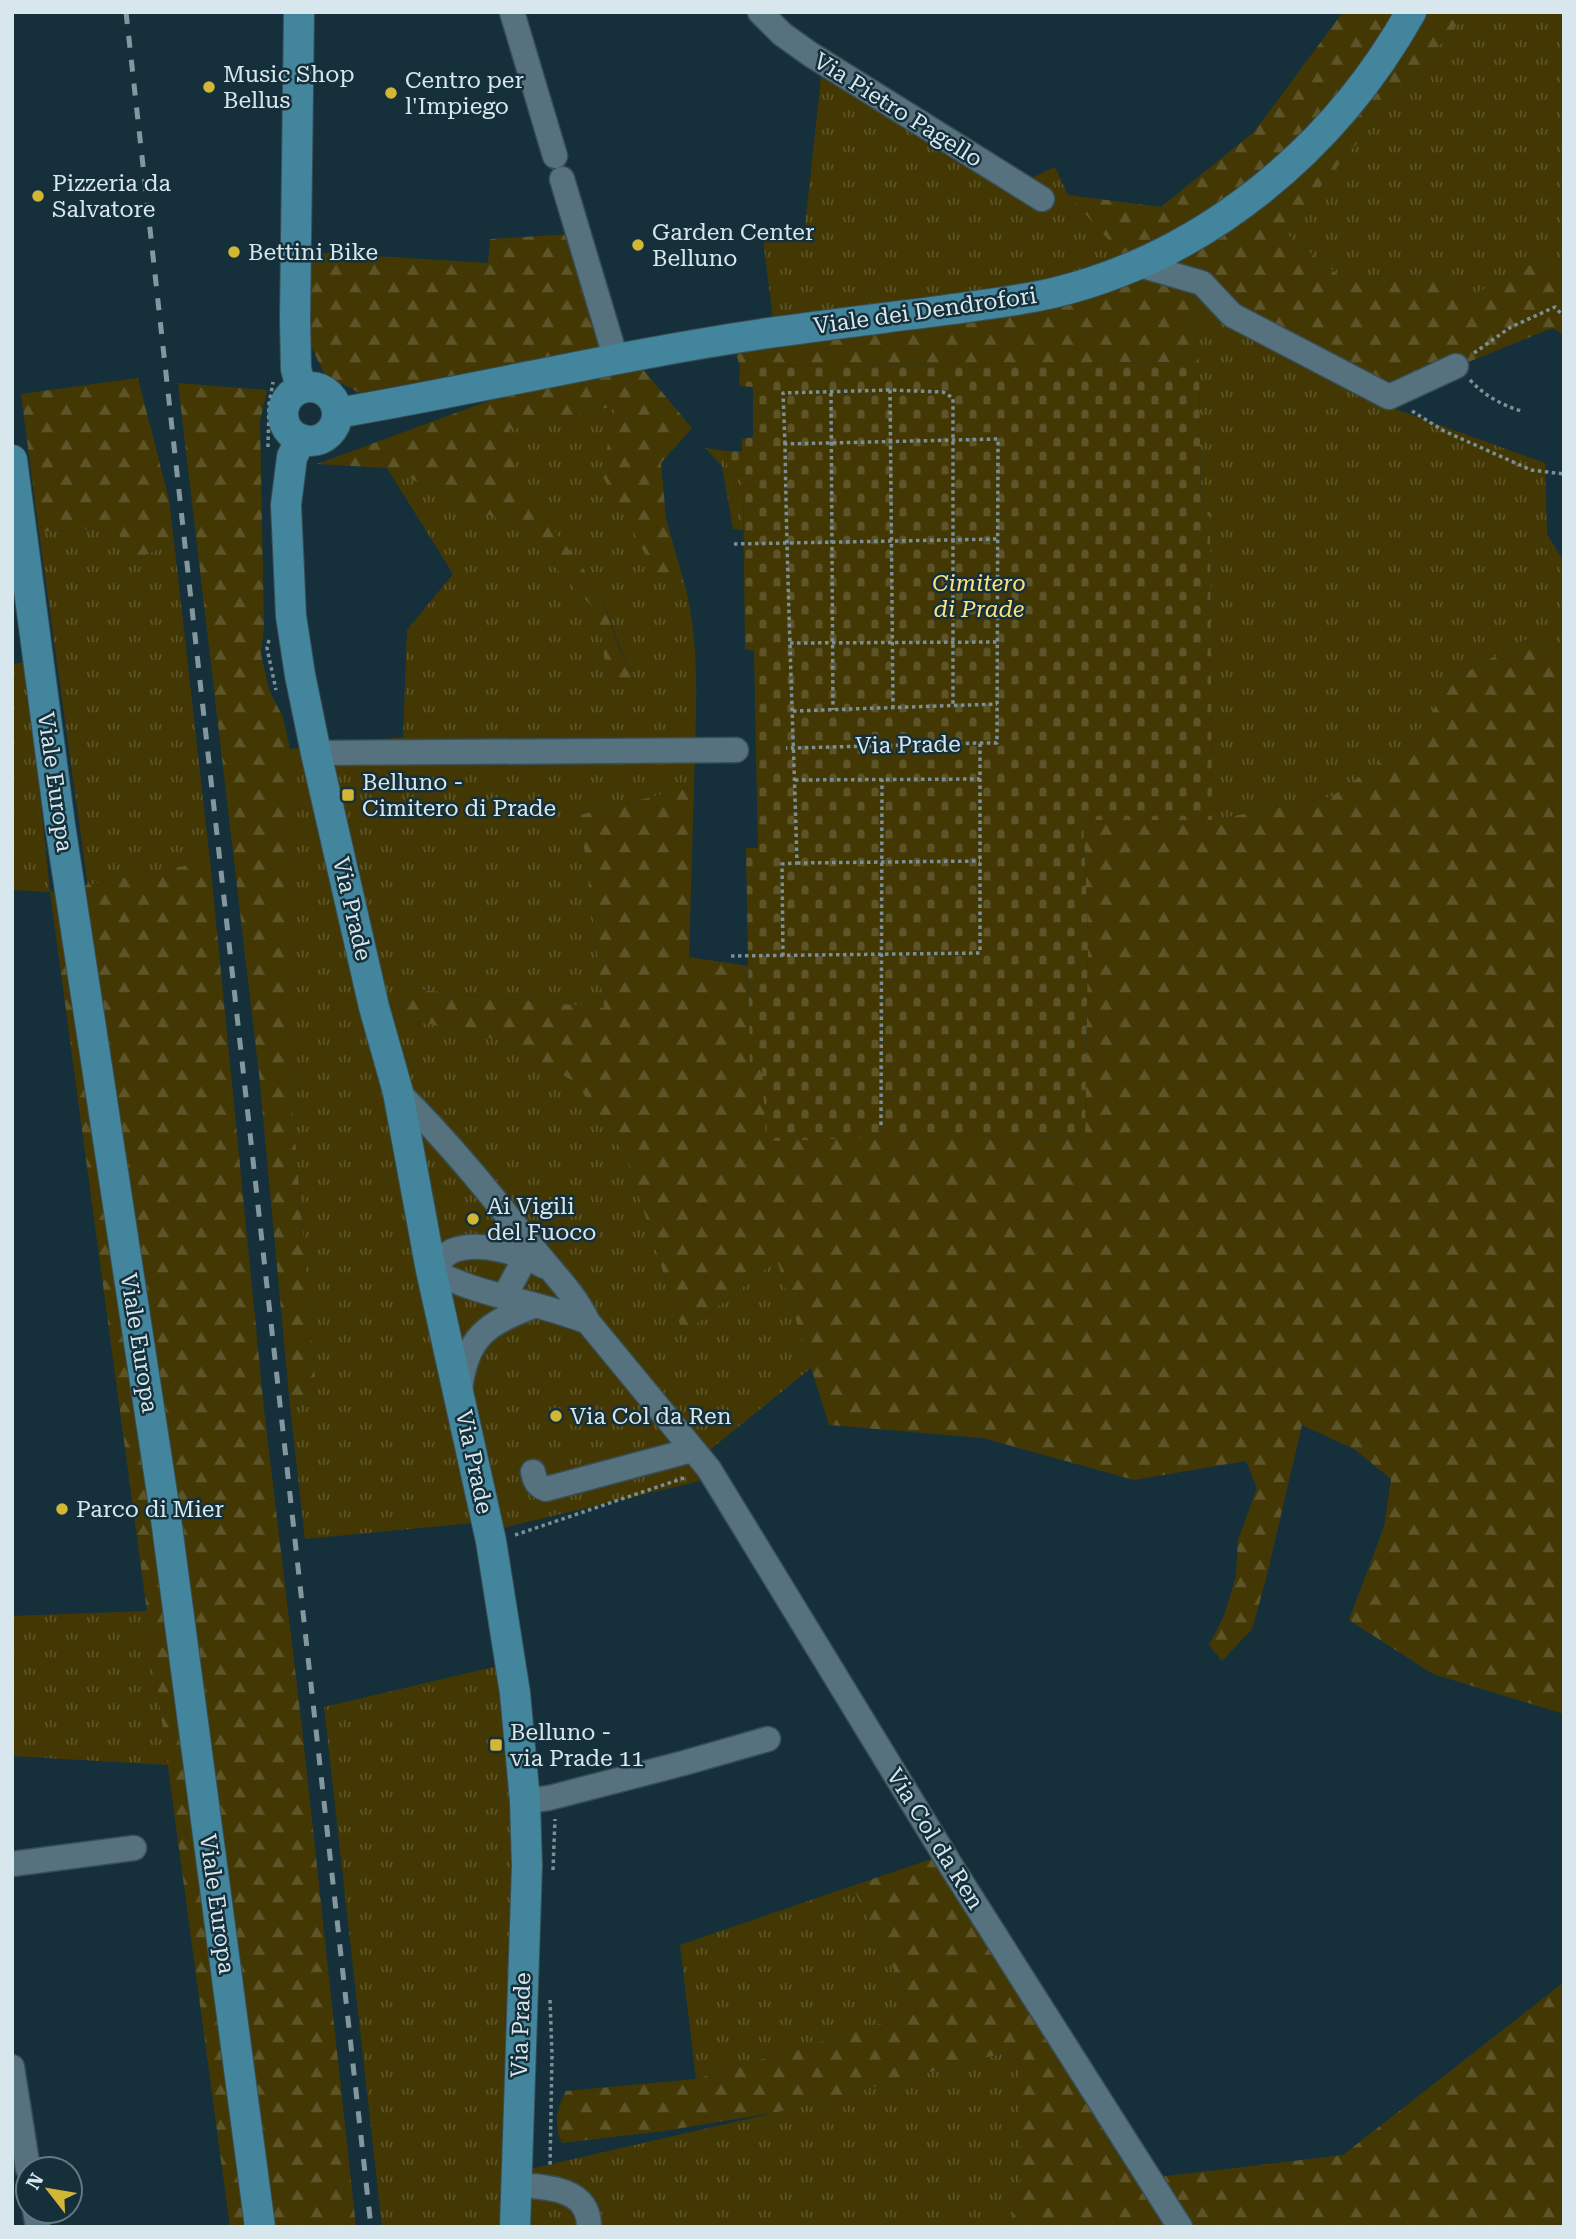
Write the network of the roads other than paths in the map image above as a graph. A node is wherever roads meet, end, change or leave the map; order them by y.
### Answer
1 (299, 12) edge
2 (512, 12) edge
3 (760, 12) edge
4 (1411, 12) edge
5 (1042, 200) dead end
6 (1136, 264) junction
7 (616, 359) junction
8 (1456, 366) road end
9 (301, 387) junction
10 (337, 413) junction
11 (300, 439) junction
12 (12, 460) edge
13 (736, 750) dead end
14 (316, 753) junction
15 (398, 1093) junction
16 (520, 1242) junction
17 (431, 1269) junction
18 (504, 1297) junction
19 (534, 1306) junction
20 (588, 1322) junction
21 (460, 1394) junction
22 (692, 1450) junction
23 (533, 1472) dead end
24 (768, 1739) dead end
25 (526, 1801) junction
26 (134, 1848) dead end
27 (12, 1864) edge
28 (12, 2067) edge
29 (26, 2155) edge
30 (515, 2185) junction
31 (260, 2227) edge
32 (515, 2227) edge
33 (589, 2227) edge
34 (1180, 2227) edge

1 - 9 main road
2 - 7 street
3 - 5 street, Via Pietro Pagello
4 - 6 main road, Viale dei Dendrofori
6 - 7 main road, Viale dei Dendrofori
6 - 8 street
7 - 10 main road, Viale dei Dendrofori
9 - 10 main road
9 - 11 main road
10 - 11 main road
11 - 14 main road, Via Prade
12 - 31 main road, Viale Europa
13 - 14 street
14 - 15 main road, Via Prade
15 - 16 street, Via Col da Ren
15 - 17 main road, Via Prade
16 - 17 street
16 - 18 street
16 - 20 street, Via Col da Ren
17 - 18 street
17 - 21 main road, Via Prade
18 - 19 street
19 - 20 street
19 - 21 street
20 - 22 street, Via Col da Ren
21 - 25 main road, Via Prade
22 - 23 street
22 - 34 street, Via Col da Ren
24 - 25 street
25 - 30 main road, Via Prade
26 - 27 street
28 - 29 street
30 - 32 main road, Via Prade
30 - 33 street

